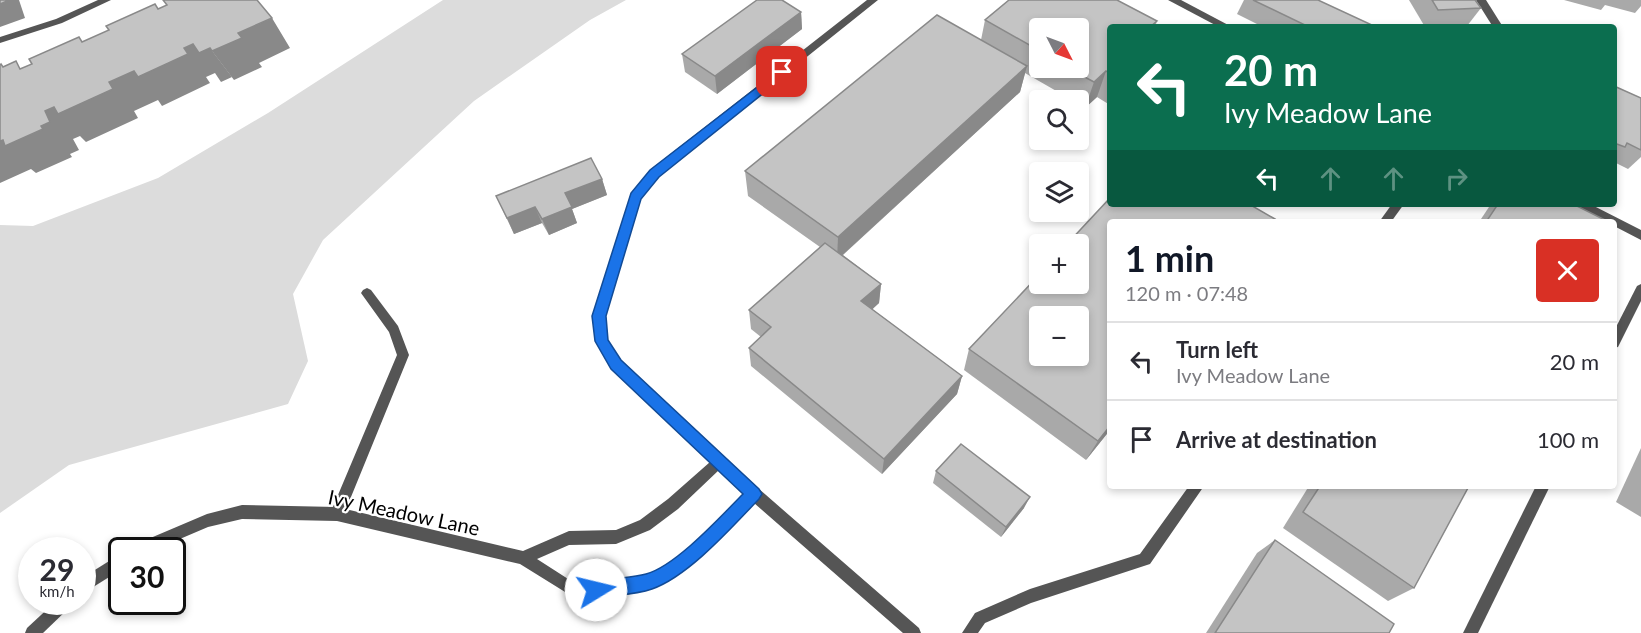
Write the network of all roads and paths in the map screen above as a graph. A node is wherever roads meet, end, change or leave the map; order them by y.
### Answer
1 (106, 0) edge
2 (873, 0) edge
3 (1174, 0) edge
4 (1481, 0) edge
5 (1221, 24) edge
6 (1496, 24) edge
7 (0, 40) edge
8 (1586, 207) edge
9 (1610, 219) edge
10 (1617, 223) edge
11 (1641, 235) edge
12 (1641, 289) edge
13 (367, 293) dead end
14 (1617, 337) edge
15 (720, 461) junction
16 (1195, 489) edge
17 (1542, 489) edge
18 (754, 494) junction
19 (336, 514) junction
20 (169, 537) edge
21 (523, 558) junction
22 (51, 615) edge
23 (32, 633) edge
24 (914, 633) edge
25 (969, 633) edge
26 (1470, 633) edge

1 - 7 street
2 - 15 street
3 - 5 street
4 - 6 street
8 - 9 street
10 - 11 street
12 - 14 street
13 - 19 street
15 - 18 street
15 - 21 street
16 - 25 street
17 - 26 street
18 - 21 street, Ivy Meadow Lane
18 - 24 street
19 - 20 street, Ivy Meadow Lane
19 - 21 street, Ivy Meadow Lane
22 - 23 street

